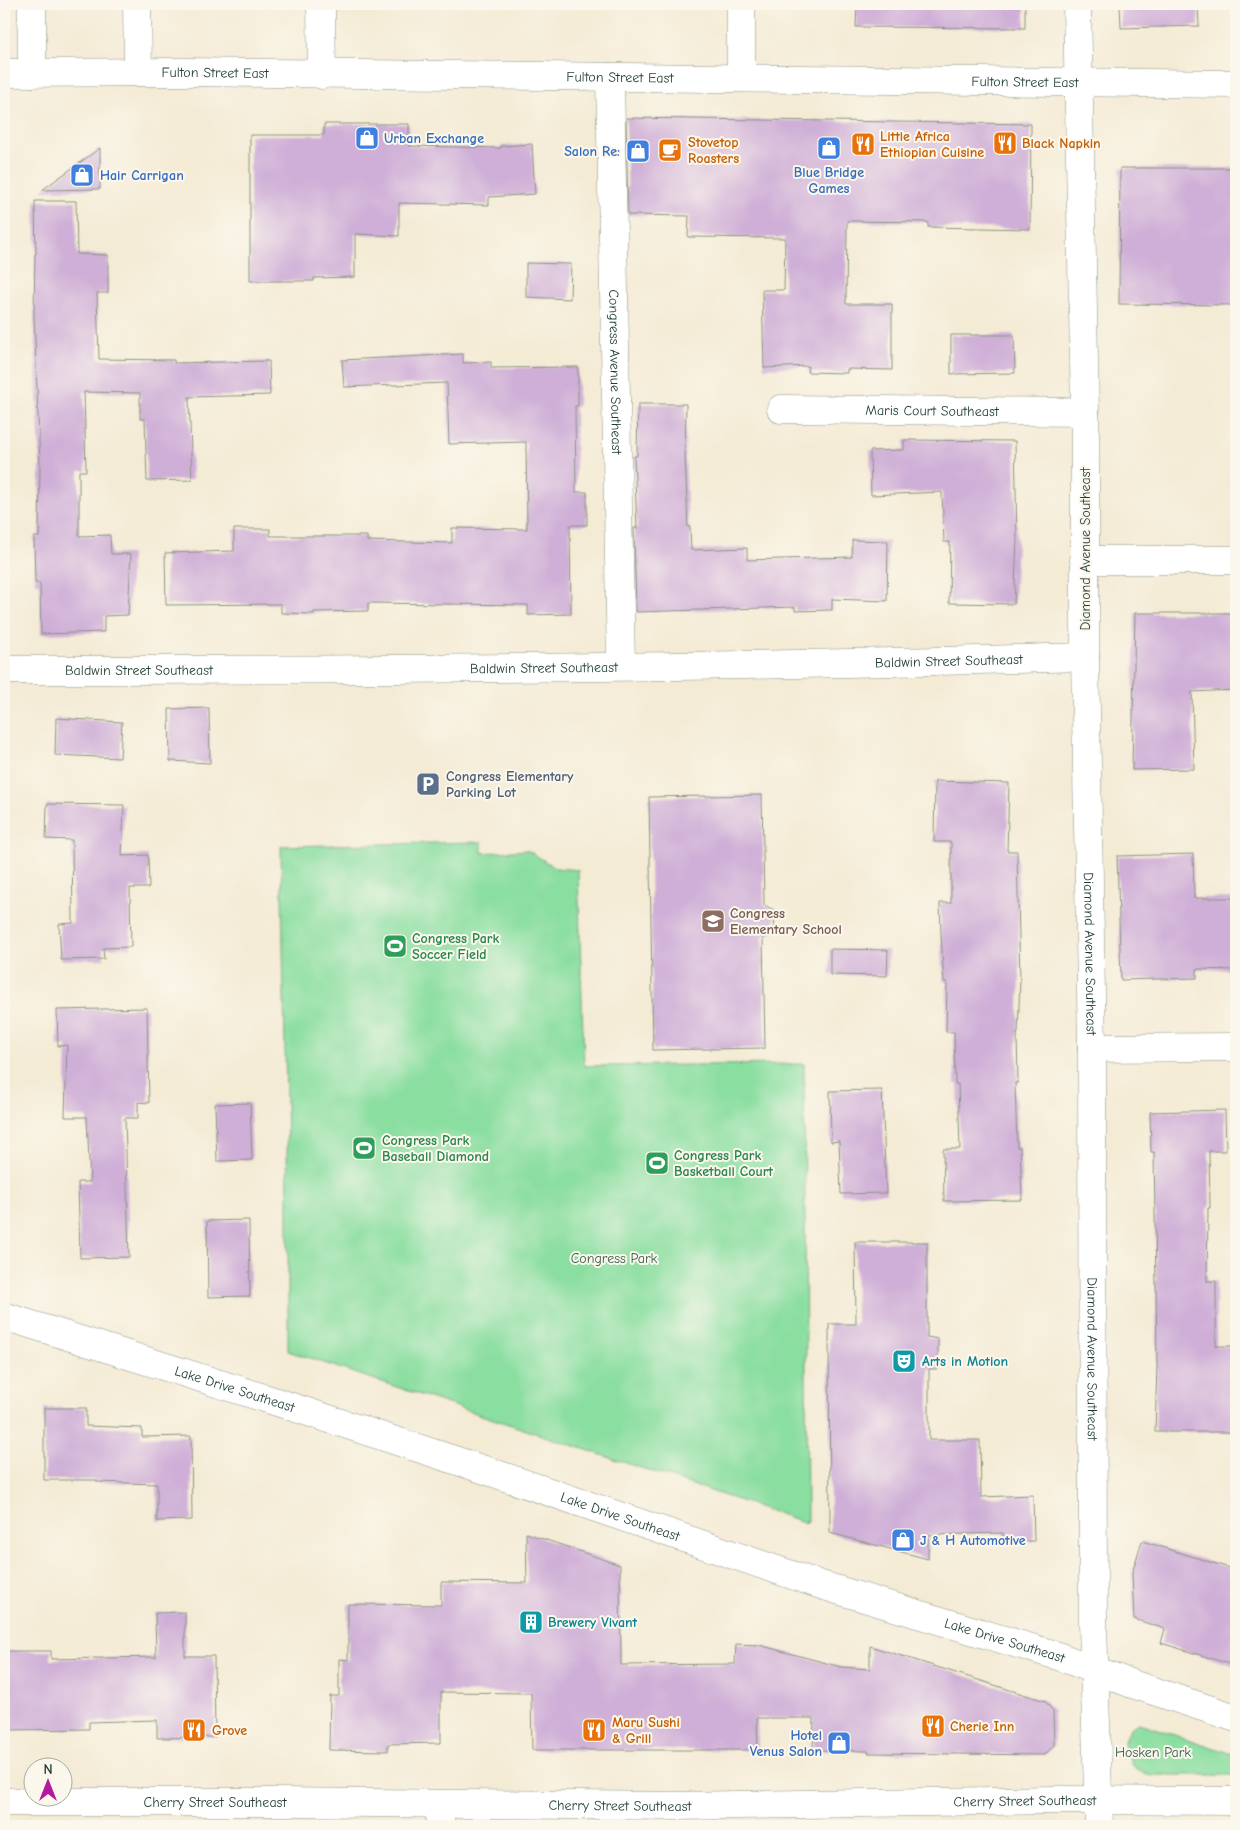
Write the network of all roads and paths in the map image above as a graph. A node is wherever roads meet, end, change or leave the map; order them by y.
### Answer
1 (32, 4) edge
2 (137, 4) edge
3 (321, 4) edge
4 (740, 4) edge
5 (1077, 4) edge
6 (138, 72) junction
7 (4, 73) edge
8 (32, 74) junction
9 (322, 74) junction
10 (610, 77) junction
11 (741, 78) junction
12 (1078, 82) junction
13 (1236, 84) edge
14 (781, 409) dead end
15 (1084, 412) junction
16 (1084, 560) junction
17 (1236, 560) edge
18 (1085, 656) junction
19 (622, 666) junction
20 (4, 670) edge
21 (1236, 1047) edge
22 (1092, 1048) junction
23 (4, 1316) edge
24 (1094, 1670) junction
25 (1236, 1718) edge
26 (1236, 1801) edge
27 (4, 1802) edge
28 (1099, 1813) edge
29 (440, 1815) edge
30 (676, 1816) edge

1 - 8 street
2 - 6 street
3 - 9 street
4 - 11 street
5 - 12 street, Diamond Avenue Southeast
6 - 8 street, Fulton Street East
6 - 9 street, Fulton Street East
7 - 8 street, Fulton Street East
9 - 10 street, Fulton Street East
10 - 11 street, Fulton Street East
10 - 19 street, Congress Avenue Southeast
11 - 12 street, Fulton Street East
12 - 13 street, Fulton Street East
12 - 15 street, Diamond Avenue Southeast
14 - 15 street, Maris Court Southeast
15 - 16 street, Diamond Avenue Southeast
16 - 17 street
16 - 18 street, Diamond Avenue Southeast
18 - 19 street, Baldwin Street Southeast
18 - 22 street, Diamond Avenue Southeast
19 - 20 street, Baldwin Street Southeast
21 - 22 street
22 - 24 street, Diamond Avenue Southeast
23 - 24 street, Lake Drive Southeast
24 - 25 street, Lake Drive Southeast
24 - 28 street, Diamond Avenue Southeast
26 - 28 street, Cherry Street Southeast
27 - 29 street, Cherry Street Southeast
28 - 30 street, Cherry Street Southeast
29 - 30 street, Cherry Street Southeast

